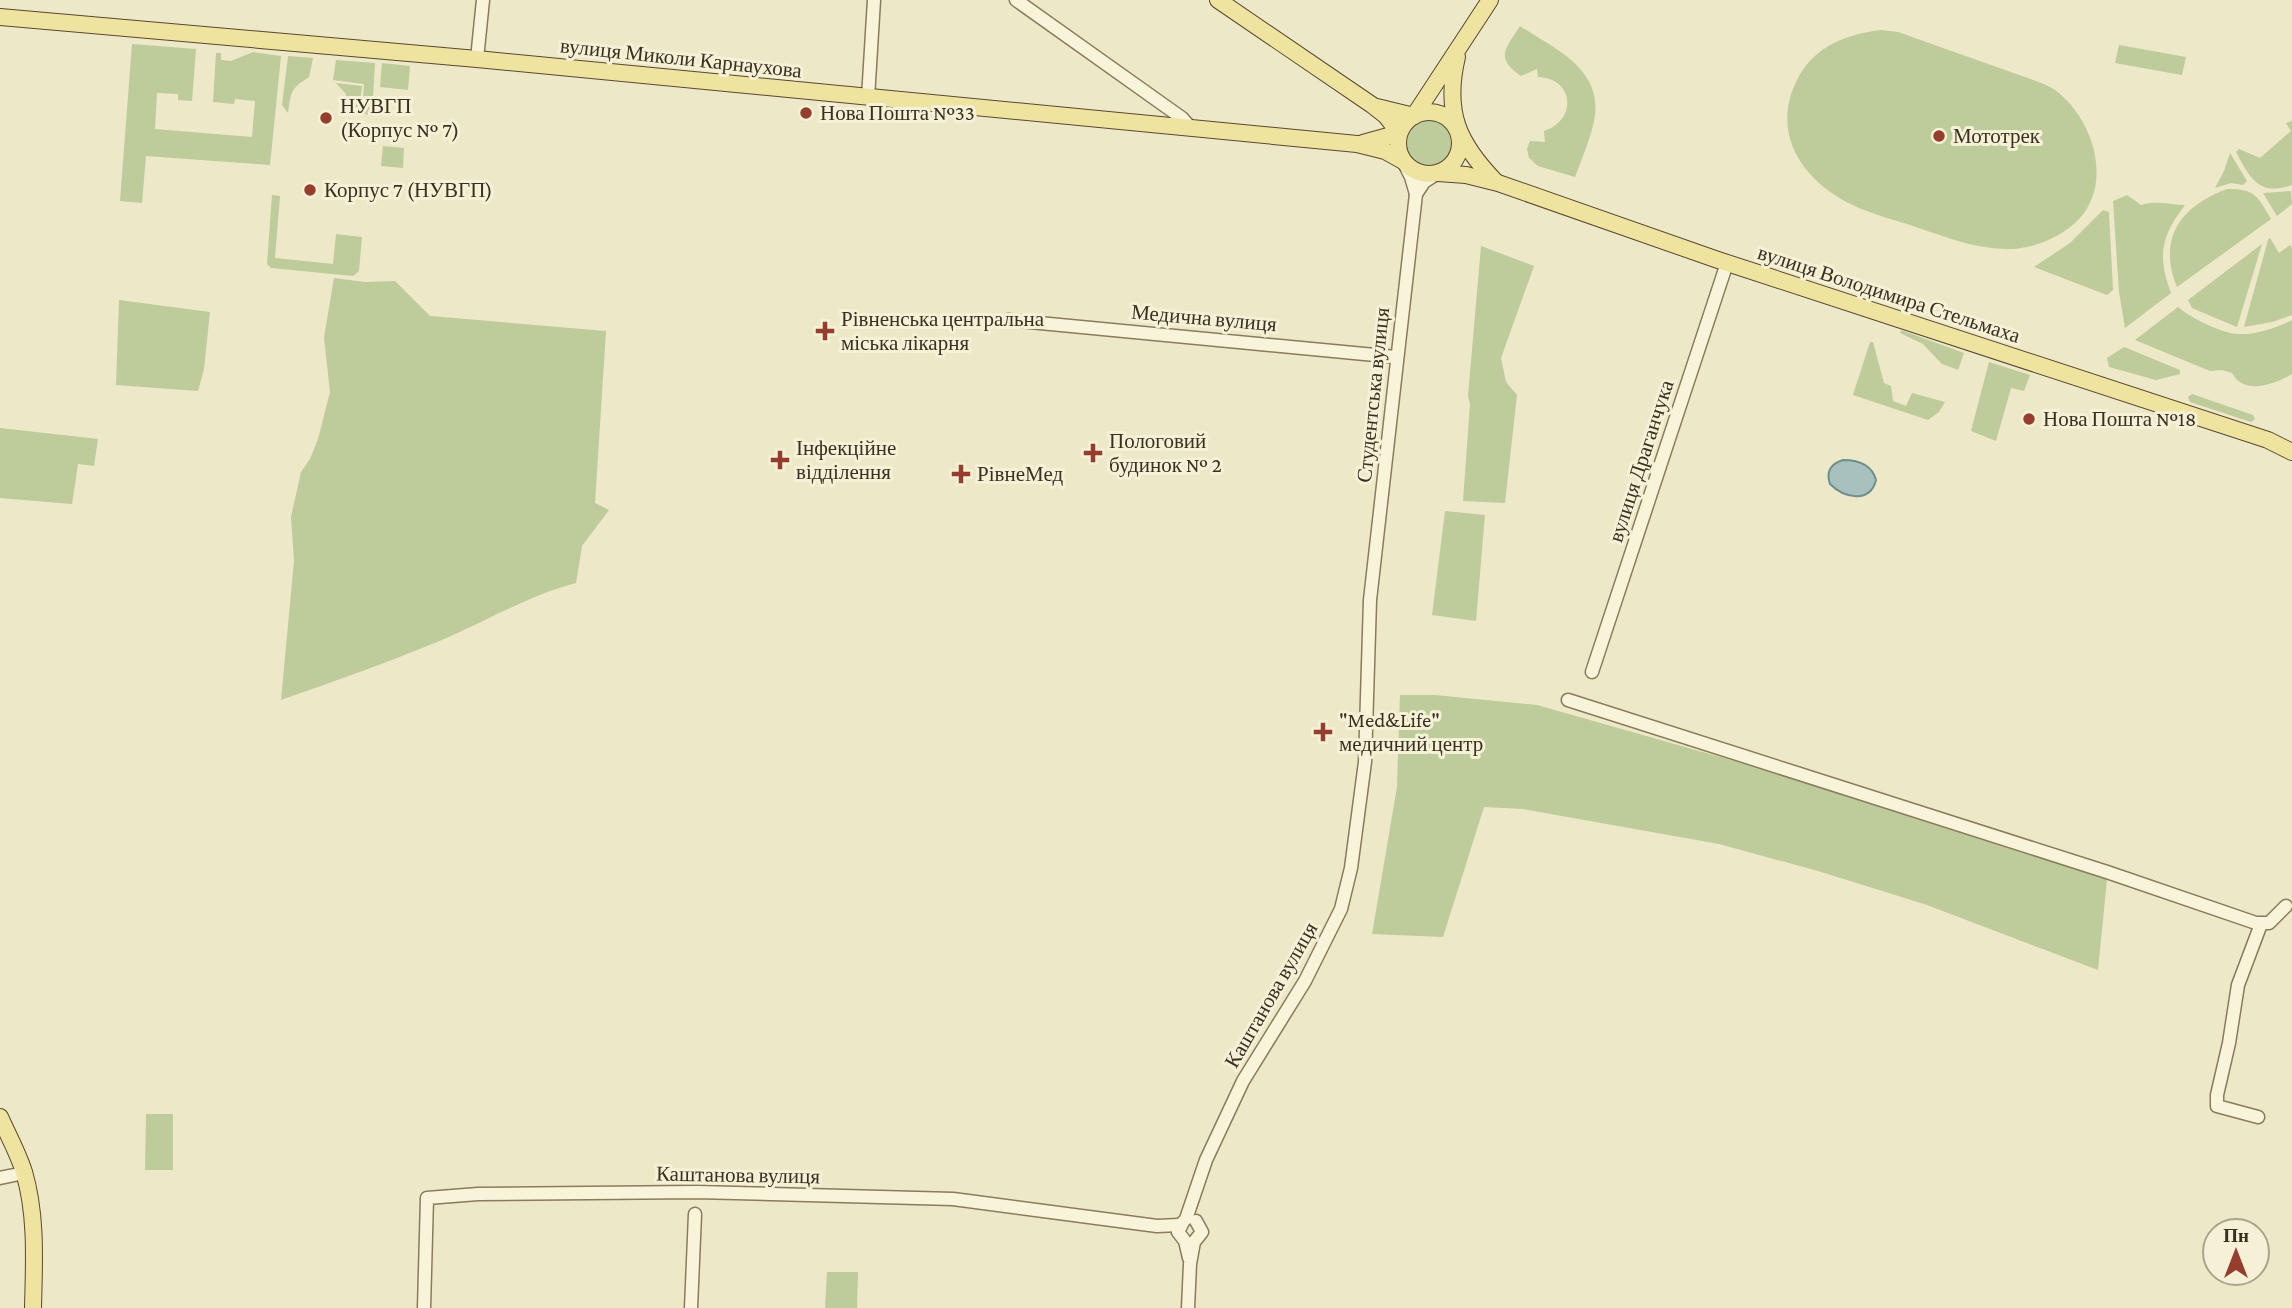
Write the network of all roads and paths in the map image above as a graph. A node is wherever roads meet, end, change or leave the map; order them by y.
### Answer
1 (483, 0) edge
2 (874, 0) edge
3 (1016, 0) edge
4 (1218, 0) edge
5 (1490, 0) edge
6 (0, 17) edge
7 (1459, 48) junction
8 (477, 60) junction
9 (868, 98) junction
10 (1372, 105) junction
11 (1414, 116) junction
12 (1190, 127) junction
13 (1399, 133) junction
14 (1459, 133) junction
15 (1357, 144) junction
16 (1403, 161) junction
17 (1438, 173) junction
18 (1498, 183) junction
19 (1416, 194) junction
20 (1727, 263) junction
21 (1008, 320) dead end
22 (1396, 357) junction
23 (2268, 440) junction
24 (2292, 444) edge
25 (2292, 452) edge
26 (1370, 600) joint
27 (1592, 672) dead end
28 (1568, 700) dead end
29 (2286, 906) dead end
30 (2262, 924) junction
31 (2258, 1116) dead end
32 (0, 1117) edge
33 (24, 1173) junction
34 (0, 1178) edge
35 (695, 1214) dead end
36 (1187, 1230) junction
37 (33, 1308) edge
38 (424, 1308) edge
39 (691, 1308) edge
40 (1188, 1308) edge

1 - 8 street
2 - 9 street
3 - 12 street
4 - 10 main road
5 - 7 main road
6 - 8 main road, вулиця Миколи Карнаухова
7 - 11 main road
7 - 14 main road
8 - 9 main road, вулиця Миколи Карнаухова
9 - 12 main road, вулиця Миколи Карнаухова
10 - 11 main road
10 - 13 main road
11 - 13 main road
11 - 14 main road
12 - 15 main road, вулиця Миколи Карнаухова
13 - 15 main road, вулиця Миколи Карнаухова
13 - 16 main road
14 - 17 main road
14 - 18 main road, вулиця Володимира Стельмаха
15 - 16 main road, вулиця Миколи Карнаухова
16 - 17 main road
16 - 19 street
17 - 18 main road, вулиця Володимира Стельмаха
17 - 19 street
18 - 20 main road, вулиця Володимира Стельмаха
19 - 22 street, Студентська вулиця
20 - 23 main road, вулиця Володимира Стельмаха
20 - 27 street, вулиця Драганчука
21 - 22 street, Медична вулиця
22 - 26 street, Студентська вулиця
23 - 24 main road, вулиця Володимира Стельмаха
23 - 25 main road, вулиця Володимира Стельмаха
26 - 36 street, Каштанова вулиця
28 - 30 street
29 - 30 street
30 - 31 street
32 - 33 main road
33 - 34 street
33 - 37 main road
35 - 39 street
36 - 38 street, Каштанова вулиця
36 - 40 street

